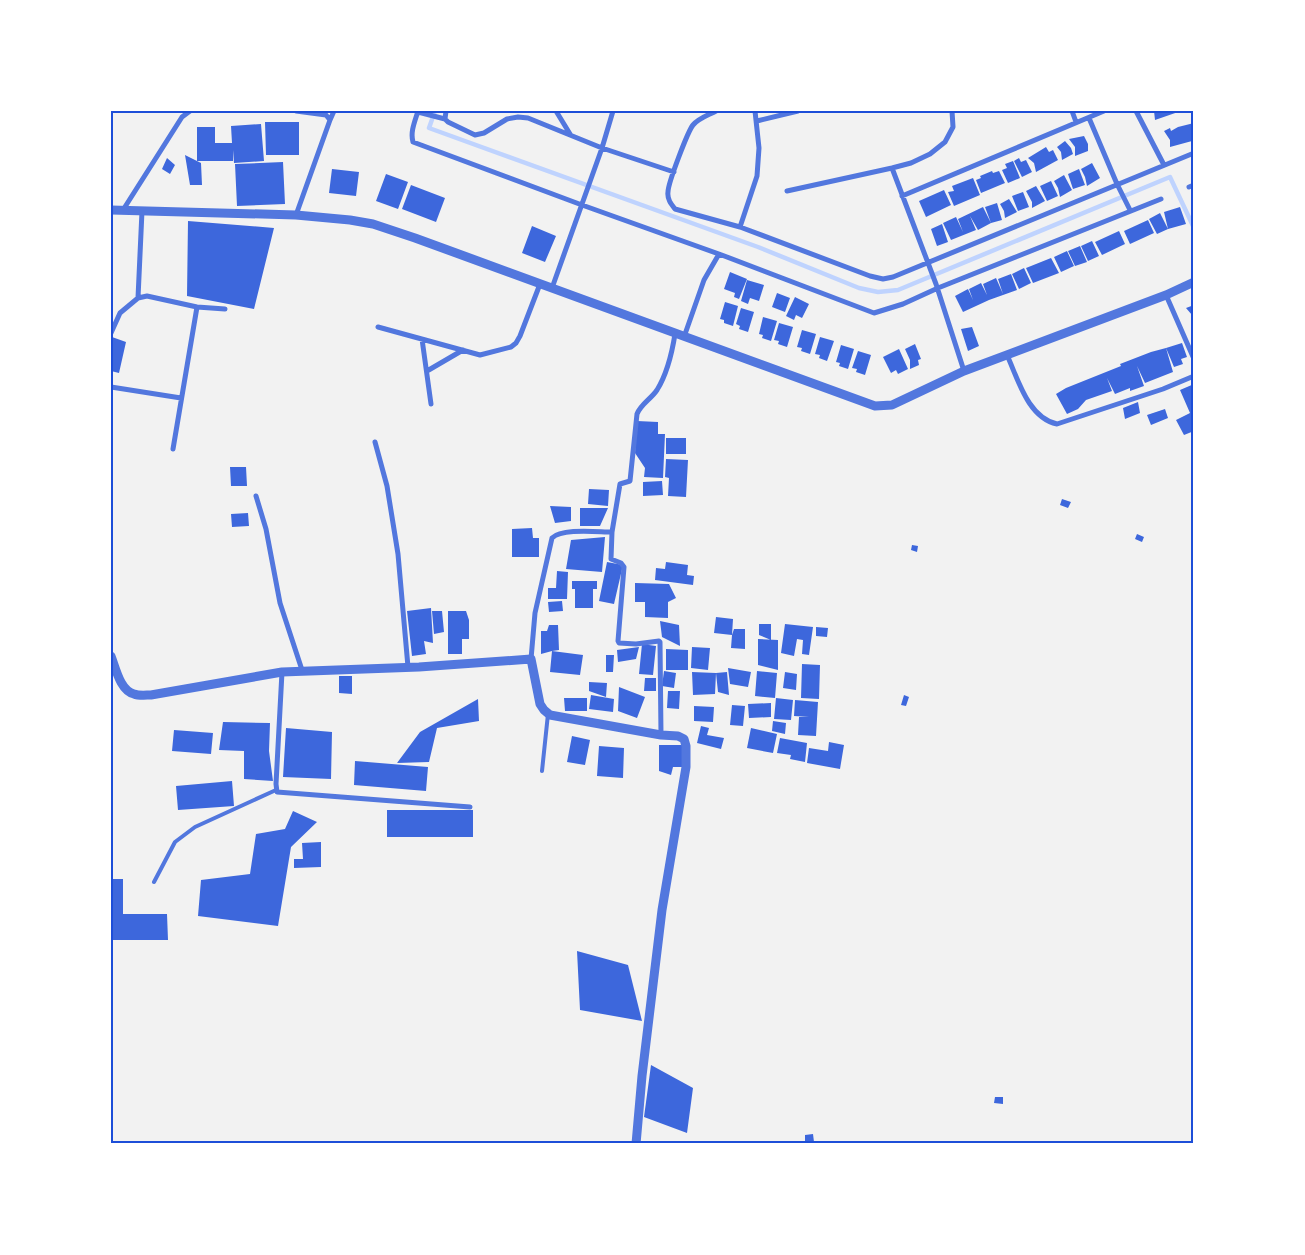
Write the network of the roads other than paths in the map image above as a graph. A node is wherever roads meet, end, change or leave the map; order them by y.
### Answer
1 (190, 111) edge
2 (296, 111) edge
3 (334, 111) edge
4 (446, 111) edge
5 (530, 111) edge
6 (556, 111) edge
7 (612, 111) edge
8 (716, 111) edge
9 (755, 111) edge
10 (798, 111) edge
11 (952, 111) edge
12 (1072, 111) edge
13 (1104, 111) edge
14 (1136, 111) edge
15 (420, 112) edge
16 (528, 118) junction
17 (1089, 118) junction
18 (445, 119) junction
19 (330, 120) junction
20 (757, 121) junction
21 (1076, 122) junction
22 (570, 135) junction
23 (602, 148) junction
24 (1194, 153) edge
25 (1164, 165) junction
26 (892, 168) junction
27 (674, 172) junction
28 (1117, 184) junction
29 (787, 191) dead end
30 (902, 196) junction
31 (1161, 199) dead end
32 (582, 205) junction
33 (111, 210) edge
34 (122, 210) junction
35 (1130, 210) junction
36 (142, 211) junction
37 (296, 215) junction
38 (740, 227) junction
39 (719, 254) junction
40 (928, 263) junction
41 (1194, 282) edge
42 (540, 284) junction
43 (937, 286) junction
44 (552, 288) junction
45 (1166, 295) junction
46 (138, 298) junction
47 (197, 307) junction
48 (225, 308) dead end
49 (378, 327) dead end
50 (111, 333) edge
51 (680, 335) junction
52 (422, 339) junction
53 (463, 350) junction
54 (1007, 354) junction
55 (1194, 359) edge
56 (426, 371) junction
57 (964, 371) junction
58 (1194, 376) edge
59 (111, 387) edge
60 (181, 398) junction
61 (431, 404) dead end
62 (375, 442) dead end
63 (173, 450) dead end
64 (256, 496) dead end
65 (612, 532) junction
66 (111, 656) edge
67 (531, 660) junction
68 (408, 667) junction
69 (302, 670) junction
70 (282, 672) junction
71 (548, 714) junction
72 (661, 735) junction
73 (542, 771) dead end
74 (276, 790) junction
75 (470, 807) dead end
76 (154, 882) dead end
77 (636, 1144) edge

1 - 34 street
2 - 19 street
3 - 19 street
4 - 18 street
5 - 16 street
6 - 22 street
7 - 23 street
8 - 27 street
9 - 20 street
10 - 20 street
11 - 26 street
12 - 21 street
13 - 17 street
14 - 25 street
15 - 18 street
15 - 32 street
16 - 18 street
16 - 22 street
17 - 21 street
17 - 28 street
19 - 37 street
20 - 38 street
21 - 30 street
22 - 23 street
23 - 27 street
23 - 32 street
24 - 25 street
25 - 28 street
26 - 29 street
26 - 30 street
27 - 38 street
28 - 35 street
28 - 40 street
30 - 40 street
31 - 35 street
32 - 39 street
32 - 44 street
33 - 34 street
34 - 36 street
35 - 43 street
36 - 37 street
36 - 46 street
37 - 42 street
38 - 40 street
39 - 43 street
39 - 51 street
40 - 43 street
41 - 45 street
42 - 44 street
42 - 53 street
43 - 57 street
44 - 51 street
45 - 54 street
45 - 55 street
46 - 47 street
46 - 50 street
47 - 48 street
47 - 60 street
49 - 52 street
51 - 57 street
51 - 65 street
52 - 53 street
52 - 56 street
53 - 56 street
54 - 57 street
54 - 58 street
56 - 61 street
59 - 60 street
60 - 63 street
62 - 68 street
64 - 69 street
65 - 67 street
65 - 72 street
66 - 70 street
67 - 68 street
67 - 71 street
68 - 69 street
69 - 70 street
70 - 74 street
71 - 72 street
71 - 73 lane
72 - 77 street
74 - 75 street
74 - 76 lane

